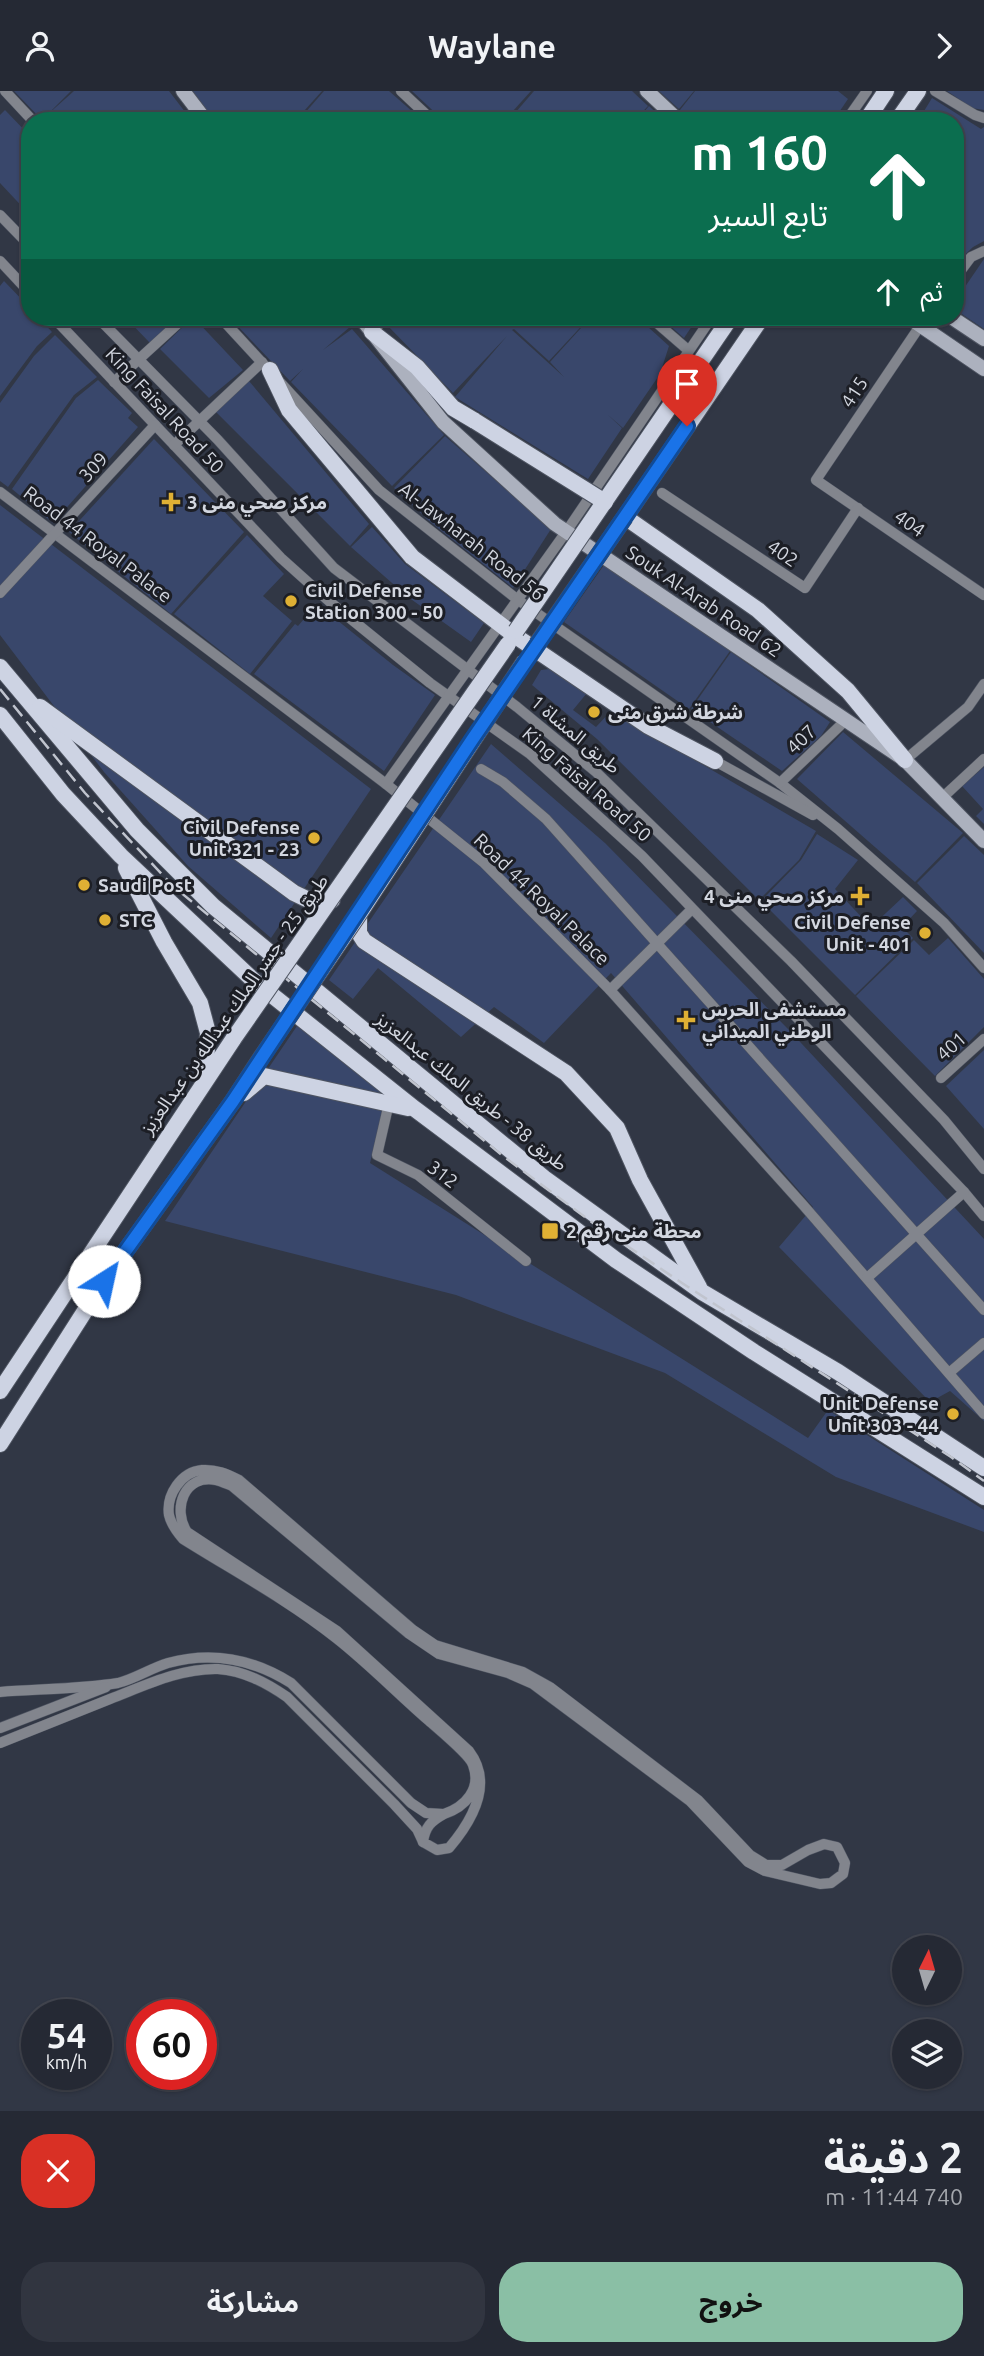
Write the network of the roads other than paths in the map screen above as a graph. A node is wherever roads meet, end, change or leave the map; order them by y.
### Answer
1 (183, 91) edge
2 (401, 91) edge
3 (647, 91) edge
4 (867, 91) edge
5 (886, 91) edge
6 (918, 91) edge
7 (935, 91) edge
8 (4, 94) edge
9 (23, 112) edge
10 (199, 112) edge
11 (423, 112) edge
12 (669, 112) edge
13 (852, 112) edge
14 (872, 112) edge
15 (903, 112) edge
16 (984, 118) edge
17 (0, 215) edge
18 (21, 237) edge
19 (984, 251) edge
20 (0, 261) edge
21 (964, 266) edge
22 (21, 283) edge
23 (61, 326) edge
24 (106, 326) edge
25 (175, 326) edge
26 (228, 326) edge
27 (367, 326) edge
28 (378, 326) edge
29 (660, 326) edge
30 (705, 326) edge
31 (725, 326) edge
32 (756, 326) edge
33 (914, 326) edge
34 (927, 326) edge
35 (964, 326) edge
36 (372, 332) junction
37 (984, 339) edge
38 (688, 350) junction
39 (139, 359) junction
40 (266, 366) junction
41 (984, 369) edge
42 (114, 382) junction
43 (199, 421) junction
44 (155, 425) junction
45 (174, 445) junction
46 (817, 480) joint
47 (0, 492) edge
48 (662, 493) dead end
49 (605, 502) junction
50 (858, 508) junction
51 (625, 517) junction
52 (566, 532) junction
53 (55, 534) junction
54 (0, 593) edge
55 (984, 595) edge
56 (518, 600) junction
57 (500, 624) junction
58 (513, 637) junction
59 (532, 651) junction
60 (0, 667) edge
61 (467, 671) junction
62 (984, 684) edge
63 (21, 694) junction
64 (449, 696) junction
65 (0, 715) edge
66 (846, 720) junction
67 (984, 759) edge
68 (905, 760) junction
69 (715, 761) joint
70 (481, 769) dead end
71 (780, 783) junction
72 (386, 784) junction
73 (942, 797) junction
74 (838, 829) junction
75 (984, 841) edge
76 (121, 856) junction
77 (332, 900) junction
78 (692, 909) junction
79 (359, 914) junction
80 (659, 944) junction
81 (984, 968) edge
82 (610, 991) junction
83 (984, 1039) edge
84 (941, 1078) dead end
85 (205, 1081) junction
86 (233, 1101) junction
87 (389, 1103) junction
88 (415, 1109) junction
89 (984, 1169) edge
90 (964, 1192) junction
91 (984, 1216) edge
92 (916, 1234) junction
93 (526, 1261) dead end
94 (867, 1278) junction
95 (702, 1292) junction
96 (984, 1310) edge
97 (984, 1343) edge
98 (949, 1373) junction
99 (0, 1391) edge
100 (984, 1413) edge
101 (0, 1444) edge
102 (984, 1468) edge
103 (984, 1497) edge
104 (120, 1682) junction
105 (0, 1692) edge
106 (0, 1728) edge
107 (0, 1743) edge
108 (444, 1814) junction
109 (423, 1842) junction

1 - 10 main road
2 - 11 street
3 - 12 main road
4 - 13 street
5 - 14 main road
6 - 15 main road
7 - 16 street
8 - 9 street
17 - 18 street
19 - 21 street
20 - 22 street
23 - 42 street, King Faisal Road 50
24 - 39 street, طريق المشاة 1
25 - 39 street
26 - 40 street, Al-Jawharah Road 56
27 - 36 main road, Souk Al-Arab Road 62
28 - 36 street
29 - 38 street
30 - 38 street
31 - 49 main road, طريق 25 - جسر الملك عبدالله بن عبدالعزيز, bridge
32 - 51 main road
33 - 46 street, 415
34 - 41 main road
35 - 37 main road
36 - 49 main road, bridge
36 - 52 main road, Souk Al-Arab Road 62
38 - 52 street
39 - 42 street
39 - 43 street, طريق المشاة 1
40 - 43 street
40 - 56 street, Al-Jawharah Road 56
40 - 57 main road
42 - 44 street, King Faisal Road 50
43 - 45 street
43 - 61 street, طريق المشاة 1
44 - 45 street, King Faisal Road 50
44 - 53 street, 309
45 - 64 street, King Faisal Road 50
46 - 50 street, 404
47 - 53 street, Road 44 Royal Palace
48 - 50 street, 402
49 - 58 main road, طريق 25 - جسر الملك عبدالله بن عبدالعزيز, bridge
50 - 55 street, 404
51 - 59 main road, bridge
51 - 68 main road
52 - 56 street
52 - 66 main road, Souk Al-Arab Road 62
53 - 54 street, 309
53 - 72 street, Road 44 Royal Palace
56 - 57 street
56 - 71 street, Al-Jawharah Road 56
57 - 58 main road
57 - 61 street
58 - 59 main road
58 - 77 main road, طريق 25 - جسر الملك عبدالله بن عبدالعزيز, bridge
59 - 69 main road
59 - 79 main road, bridge
60 - 63 main road, طريق 38 - طريق الملك عبدالعزيز
61 - 64 street
61 - 89 street, طريق المشاة 1
62 - 68 street
63 - 77 main road
63 - 95 main road, طريق 38 - طريق الملك عبدالعزيز
64 - 72 street
64 - 78 street, King Faisal Road 50
65 - 76 main road
66 - 68 main road, Souk Al-Arab Road 62
66 - 71 street, 407
67 - 73 street
68 - 73 main road, Souk Al-Arab Road 62
69 - 74 street, Al-Jawharah Road 56
70 - 80 street
71 - 74 street, Al-Jawharah Road 56
72 - 82 street, Road 44 Royal Palace
73 - 75 main road, Souk Al-Arab Road 62
74 - 81 street, Al-Jawharah Road 56
76 - 85 main road
76 - 88 main road
77 - 85 main road, طريق 25 - جسر الملك عبدالله بن عبدالعزيز, bridge
78 - 80 street
78 - 90 street, King Faisal Road 50
79 - 86 main road, bridge
79 - 95 main road
80 - 82 street
80 - 92 street
82 - 94 street, Road 44 Royal Palace
83 - 84 street, 401
85 - 99 main road, طريق 25 - جسر الملك عبدالله بن عبدالعزيز
86 - 87 main road
86 - 101 main road
87 - 88 main road
87 - 93 street, 312
88 - 103 main road
90 - 91 street, King Faisal Road 50
90 - 92 street
92 - 94 street
92 - 96 street
94 - 98 street, Road 44 Royal Palace
95 - 102 main road, طريق 38 - طريق الملك عبدالعزيز
97 - 98 street
98 - 100 street, Road 44 Royal Palace
104 - 105 street
104 - 106 street
104 - 108 street
107 - 109 street
108 - 109 street
108 - 109 street

